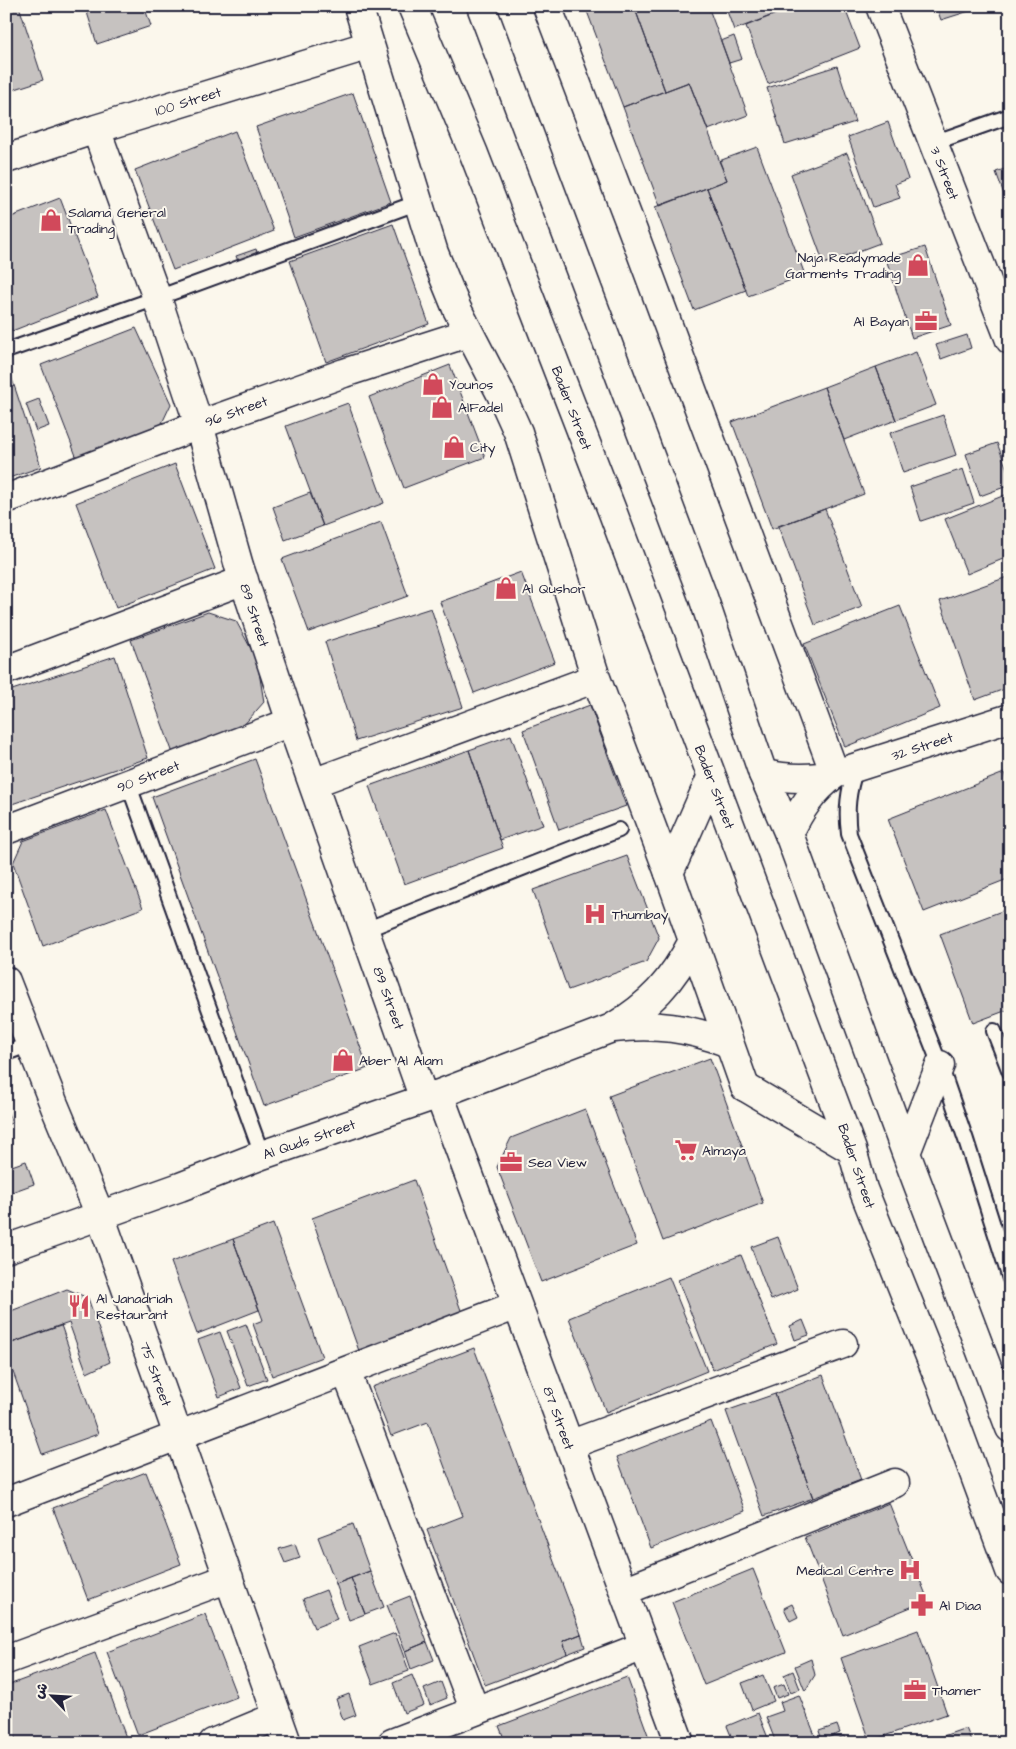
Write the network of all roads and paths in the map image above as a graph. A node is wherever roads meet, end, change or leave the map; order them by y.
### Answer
1 (358, 6) edge
2 (412, 6) edge
3 (481, 6) edge
4 (547, 6) edge
5 (880, 6) edge
6 (370, 45) junction
7 (1010, 116) edge
8 (96, 129) junction
9 (933, 143) junction
10 (6, 159) edge
11 (419, 202) junction
12 (157, 298) junction
13 (468, 333) junction
14 (1010, 340) edge
15 (6, 350) edge
16 (199, 424) junction
17 (6, 499) edge
18 (244, 580) junction
19 (6, 670) edge
20 (596, 678) junction
21 (1010, 718) edge
22 (291, 722) junction
23 (845, 771) junction
24 (763, 774) junction
25 (711, 778) junction
26 (128, 783) junction
27 (313, 783) junction
28 (6, 830) edge
29 (619, 830) dead end
30 (789, 834) junction
31 (669, 873) junction
32 (364, 930) junction
33 (693, 942) junction
34 (6, 981) edge
35 (612, 1028) junction
36 (994, 1030) dead end
37 (728, 1043) junction
38 (18, 1049) edge
39 (940, 1065) junction
40 (1010, 1072) edge
41 (432, 1096) junction
42 (852, 1150) junction
43 (906, 1153) junction
44 (262, 1155) junction
45 (100, 1216) junction
46 (6, 1249) edge
47 (1010, 1279) edge
48 (517, 1305) junction
49 (843, 1344) dead end
50 (346, 1371) junction
51 (1010, 1428) edge
52 (178, 1436) junction
53 (569, 1445) junction
54 (895, 1482) dead end
55 (6, 1502) edge
56 (1010, 1571) edge
57 (229, 1578) junction
58 (624, 1591) junction
59 (644, 1646) junction
60 (6, 1660) edge
61 (475, 1711) junction
62 (278, 1716) junction
63 (213, 1743) edge
64 (287, 1743) edge
65 (392, 1743) edge
66 (680, 1743) edge

1 - 6 street
2 - 25 street, Bader Street
3 - 24 street
4 - 23 street
5 - 9 street, 3 Street
6 - 8 street, 100 Street
6 - 11 street
7 - 9 lane
8 - 10 street, 100 Street
8 - 12 street, 89 Street
9 - 14 street, 3 Street
11 - 12 lane
11 - 13 street
12 - 15 lane
12 - 16 street, 89 Street
13 - 16 street, 96 Street
13 - 20 street
16 - 17 street, 96 Street
16 - 18 street, 89 Street
18 - 19 street
18 - 22 street, 89 Street
20 - 27 street
20 - 31 street
21 - 23 street, 32 Street
22 - 26 street, 90 Street
22 - 27 street, 89 Street
23 - 24 street, 32 Street
23 - 30 street, 32 Street
23 - 39 lane
24 - 30 street
25 - 31 street
25 - 42 street, Bader Street
26 - 28 street, 90 Street
26 - 44 lane
27 - 32 street, 89 Street
29 - 32 lane
30 - 43 street
31 - 33 street
32 - 41 street, 89 Street
33 - 35 street, Al Quds Street
33 - 37 street
34 - 38 street, 75 Street
35 - 37 street, Al Quds Street
35 - 41 street, Al Quds Street
36 - 40 lane
37 - 42 street
38 - 45 street, 75 Street
39 - 43 street
39 - 47 lane
41 - 44 street, Al Quds Street
41 - 48 street, 87 Street
42 - 56 street, Bader Street
43 - 51 street
44 - 45 street, Al Quds Street
45 - 46 street, Al Quds Street
45 - 52 street, 75 Street
48 - 50 street
48 - 53 street, 87 Street
49 - 53 street
50 - 52 street
50 - 61 street
52 - 55 street
52 - 57 street, 75 Street
53 - 58 street, 87 Street
54 - 58 street
57 - 60 street
57 - 62 street, 75 Street
58 - 59 street, 87 Street
59 - 61 street
59 - 66 street, 87 Street
61 - 65 street
62 - 63 street
62 - 64 street, 75 Street

